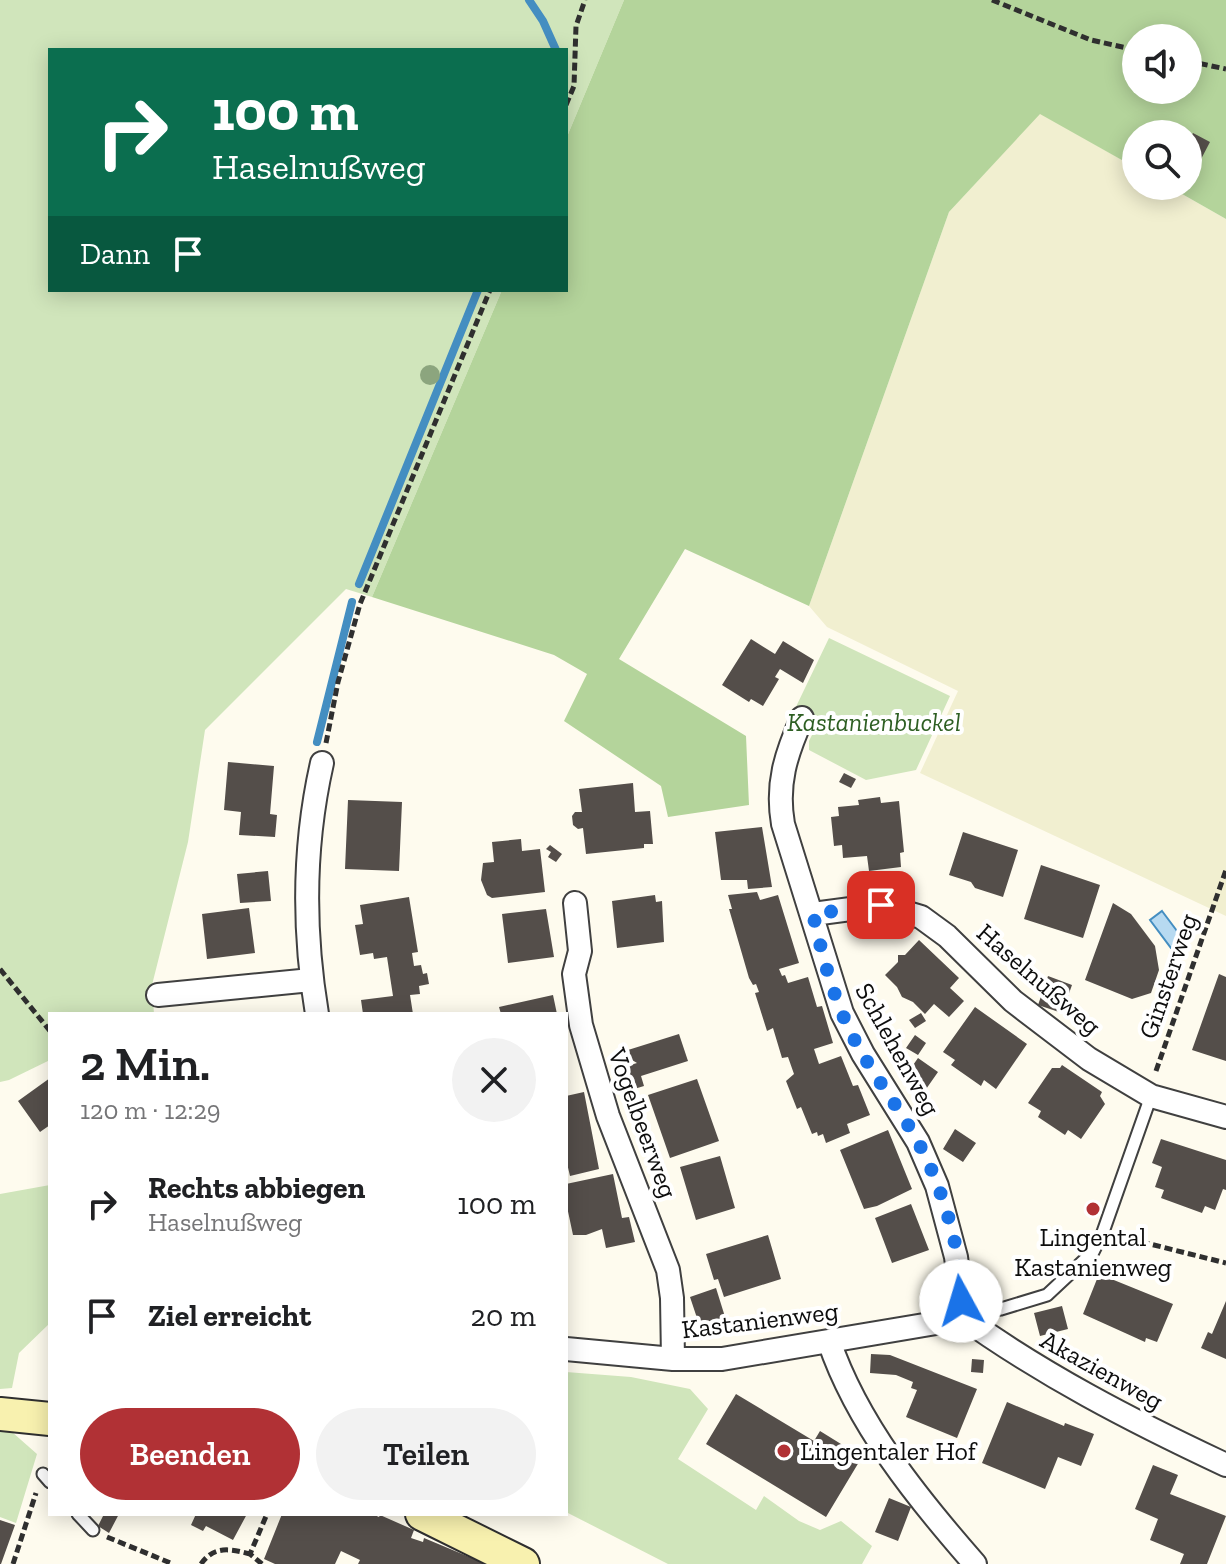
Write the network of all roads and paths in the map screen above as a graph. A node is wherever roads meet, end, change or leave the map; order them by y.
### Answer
1 (585, 0) edge
2 (992, 0) edge
3 (1122, 47) edge
4 (1202, 64) edge
5 (1226, 69) edge
6 (568, 100) edge
7 (489, 292) edge
8 (802, 718) dead end
9 (322, 763) joint
10 (1226, 870) edge
11 (575, 903) dead end
12 (813, 914) junction
13 (0, 969) edge
14 (311, 980) junction
15 (158, 995) dead end
16 (317, 1012) edge
17 (48, 1029) edge
18 (1150, 1096) junction
19 (1226, 1117) edge
20 (1103, 1232) junction
21 (1226, 1263) edge
22 (957, 1313) junction
23 (829, 1341) junction
24 (568, 1349) edge
25 (673, 1359) junction
26 (0, 1414) edge
27 (48, 1419) edge
28 (1226, 1465) edge
29 (29, 1513) dead end
30 (80, 1516) edge
31 (266, 1516) edge
32 (426, 1516) edge
33 (93, 1530) joint
34 (250, 1554) junction
35 (13, 1564) edge
36 (173, 1564) edge
37 (201, 1564) edge
38 (262, 1564) edge
39 (523, 1564) edge
40 (975, 1564) edge

1 - 6 path
2 - 3 path
4 - 5 path
7 - 9 path
8 - 12 street, Schlehenweg
9 - 14 street
10 - 18 path, Ginsterweg
11 - 25 street, Vogelbeerweg
12 - 18 street, Haselnußweg
12 - 22 street, Schlehenweg
13 - 17 path
14 - 15 street
14 - 16 street
18 - 19 street, Haselnußweg
18 - 20 lane
20 - 21 path
20 - 22 lane
22 - 23 street, Kastanienweg
22 - 28 street, Akazienweg
23 - 25 street, Kastanienweg
23 - 40 street
24 - 25 street, Kastanienweg
26 - 27 main road
29 - 35 path
30 - 33 lane
31 - 34 path
32 - 39 main road
33 - 36 path
34 - 37 path
34 - 38 path

